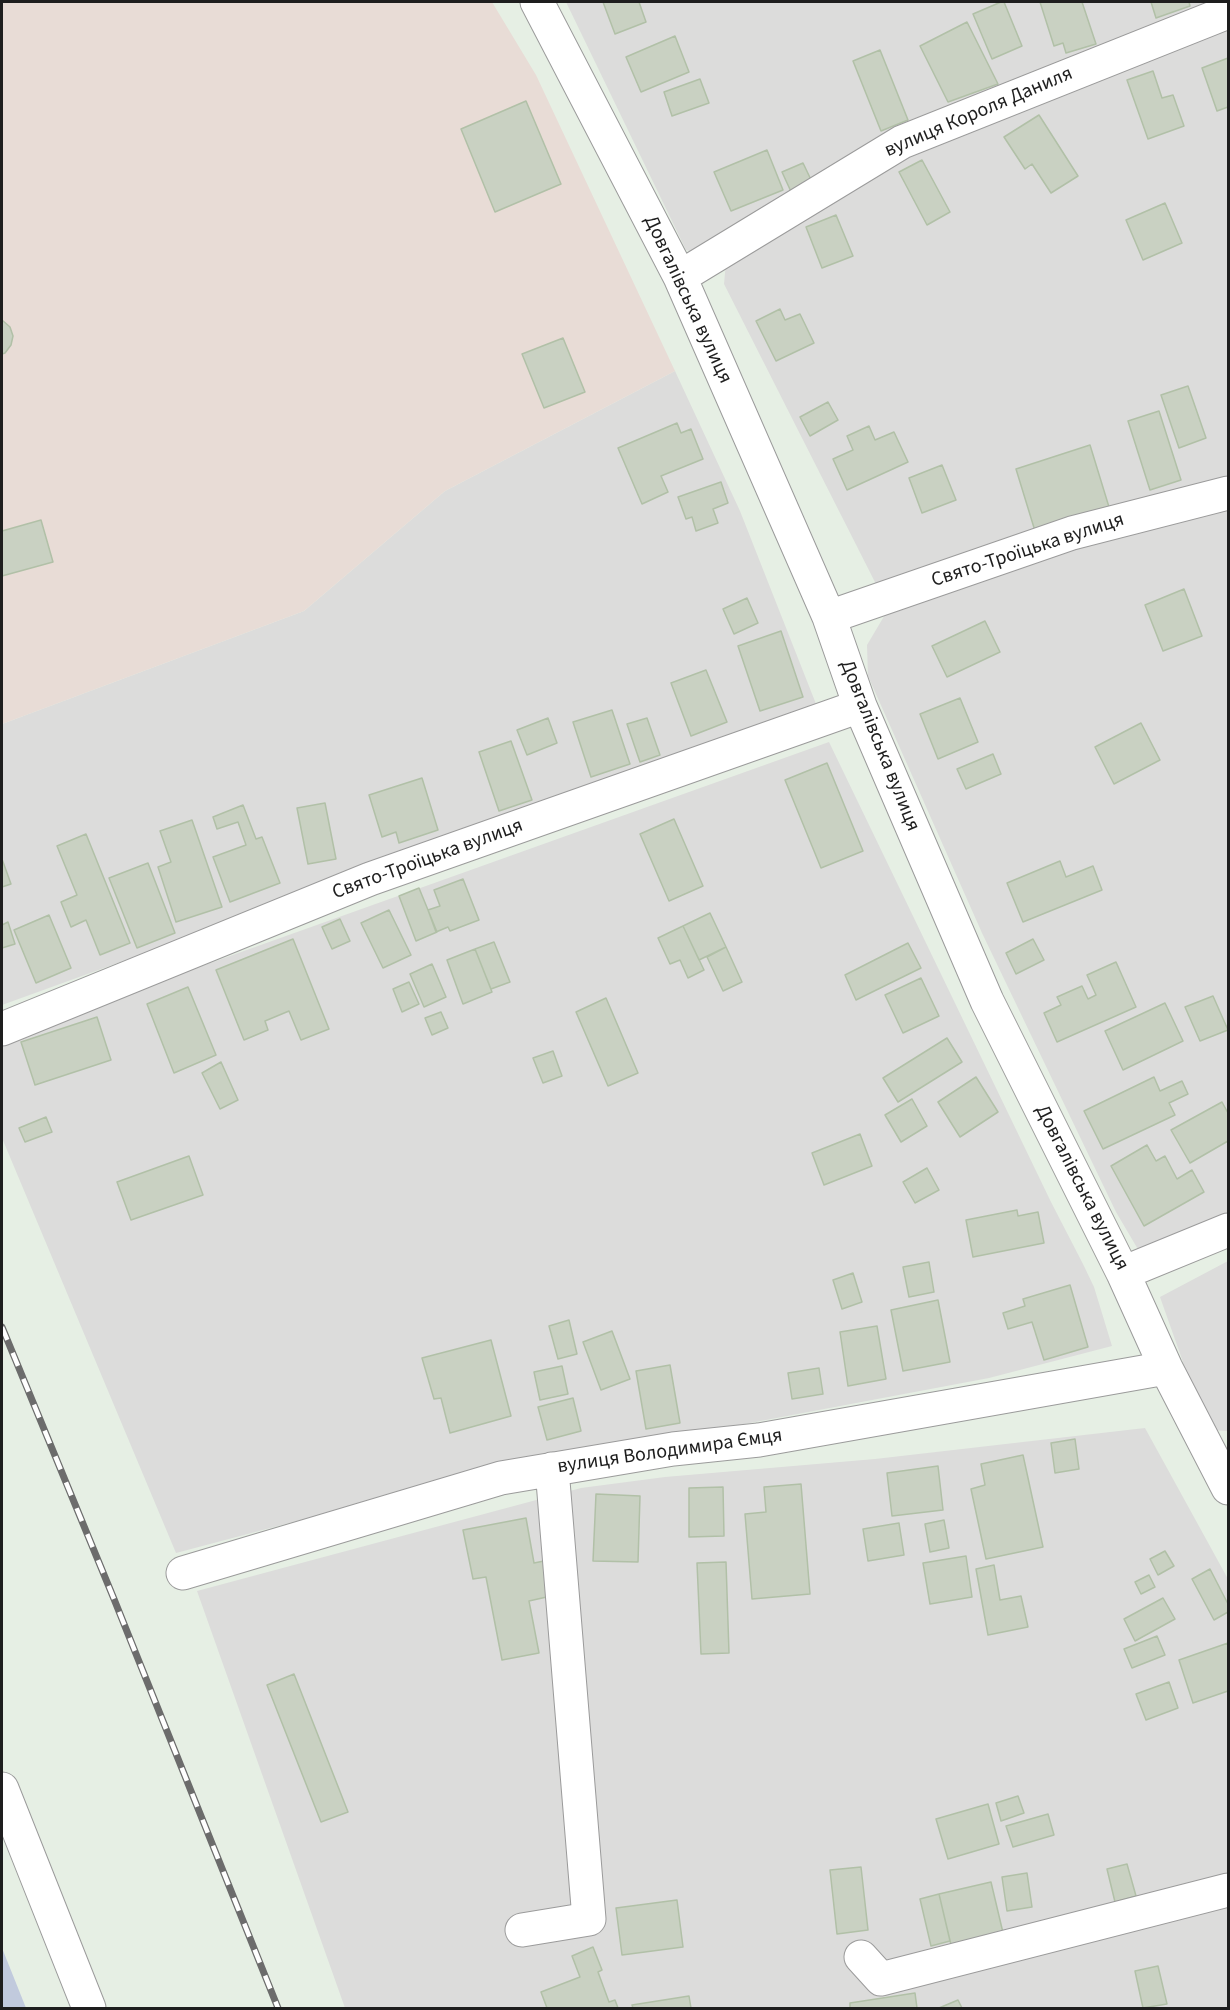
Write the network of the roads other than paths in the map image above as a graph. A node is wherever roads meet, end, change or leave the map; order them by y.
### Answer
1 (537, 2) edge
2 (1228, 12) edge
3 (680, 277) junction
4 (1228, 493) edge
5 (829, 617) junction
6 (860, 706) junction
7 (2, 1029) edge
8 (1228, 1230) edge
9 (1123, 1273) junction
10 (1166, 1368) junction
11 (1216, 1442) edge
12 (552, 1469) junction
13 (1228, 1488) edge
14 (183, 1573) dead end
15 (2, 1789) edge
16 (1228, 1890) edge
17 (522, 1930) dead end
18 (861, 1957) dead end
19 (89, 2008) edge

1 - 3 street, Довгалівська вулиця
2 - 3 street, вулиця Короля Даниля
3 - 5 street, Довгалівська вулиця
4 - 5 street, Свято-Троїцька вулиця
5 - 6 street, Довгалівська вулиця
6 - 7 street, Свято-Троїцька вулиця
6 - 9 street, Довгалівська вулиця
8 - 9 street
9 - 10 street, Довгалівська вулиця
10 - 11 street, Довгалівська вулиця
10 - 12 street, вулиця Володимира Ємця
11 - 13 street, Довгалівська вулиця
12 - 14 street, вулиця Володимира Ємця
12 - 17 street
15 - 19 street
16 - 18 street

